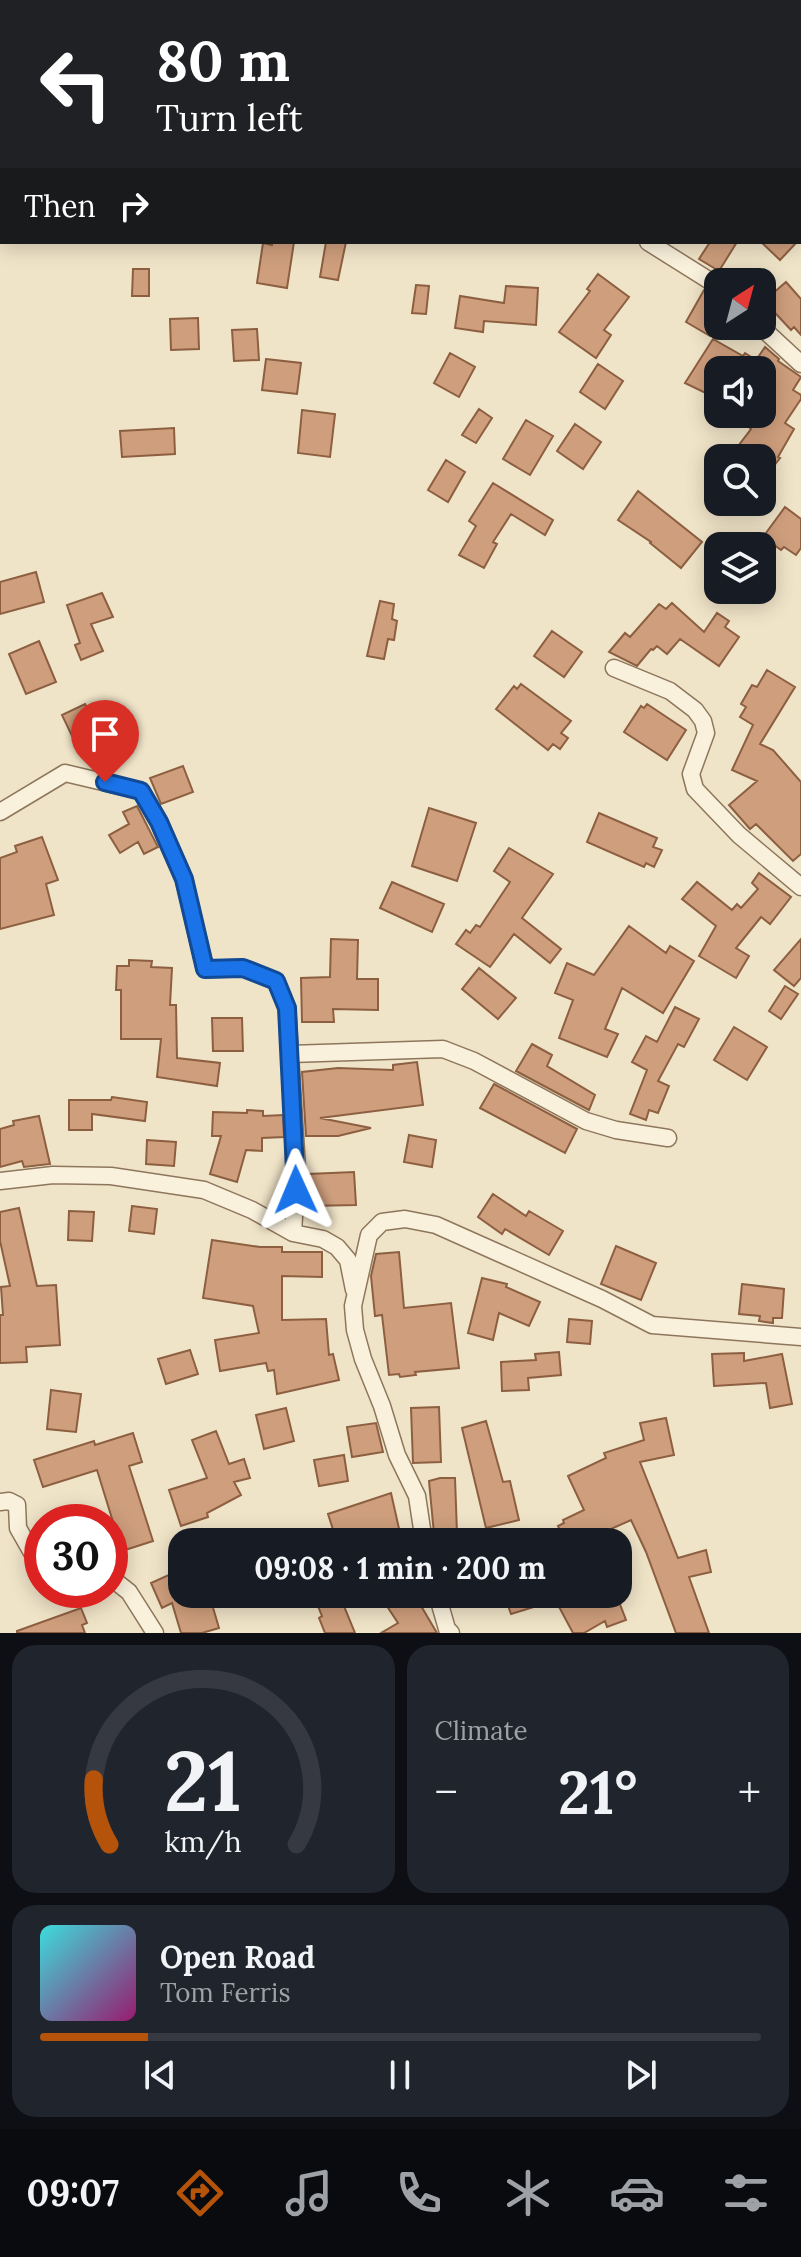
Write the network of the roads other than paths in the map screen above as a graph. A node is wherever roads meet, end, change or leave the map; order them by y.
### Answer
1 (651, 244) edge
2 (704, 277) edge
3 (775, 340) edge
4 (801, 364) edge
5 (614, 668) dead end
6 (0, 812) edge
7 (801, 887) edge
8 (290, 1054) junction
9 (668, 1138) dead end
10 (0, 1181) edge
11 (293, 1233) junction
12 (355, 1296) junction
13 (801, 1337) edge
14 (0, 1502) edge
15 (422, 1528) edge
16 (24, 1538) edge
17 (128, 1591) edge
18 (441, 1608) edge
19 (155, 1633) edge
20 (451, 1633) edge

1 - 2 street
3 - 4 street
5 - 7 street
6 - 8 street
8 - 9 street
8 - 11 street
10 - 11 street
11 - 12 street
12 - 13 street
12 - 15 street
14 - 16 street
17 - 19 street
18 - 20 street

